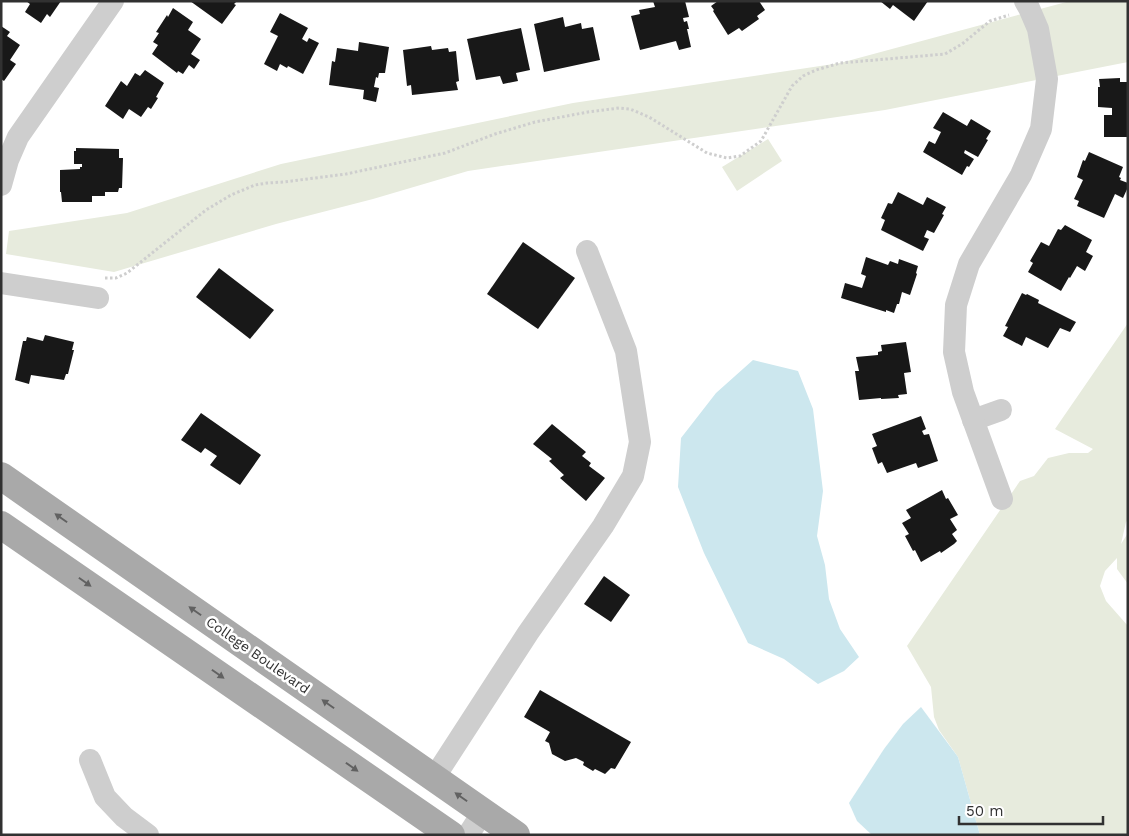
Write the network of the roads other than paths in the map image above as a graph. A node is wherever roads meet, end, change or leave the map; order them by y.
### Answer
1 (113, 1) edge
2 (1027, 5) edge
3 (1, 185) edge
4 (587, 251) dead end
5 (1, 283) edge
6 (100, 288) road end
7 (1001, 410) dead end
8 (973, 420) junction
9 (1, 476) edge
10 (1002, 500) dead end
11 (1, 525) edge
12 (90, 760) dead end
13 (434, 778) junction
14 (483, 812) junction
15 (148, 835) edge
16 (451, 835) edge
17 (468, 835) edge
18 (516, 835) edge

1 - 3 street
2 - 8 street
4 - 13 street
5 - 6 street
7 - 8 street
8 - 10 street
13 -> 9 main road, College Boulevard
11 -> 16 main road
12 - 15 street
14 -> 13 main road, College Boulevard
14 - 17 street
14 - 18 main road, College Boulevard

